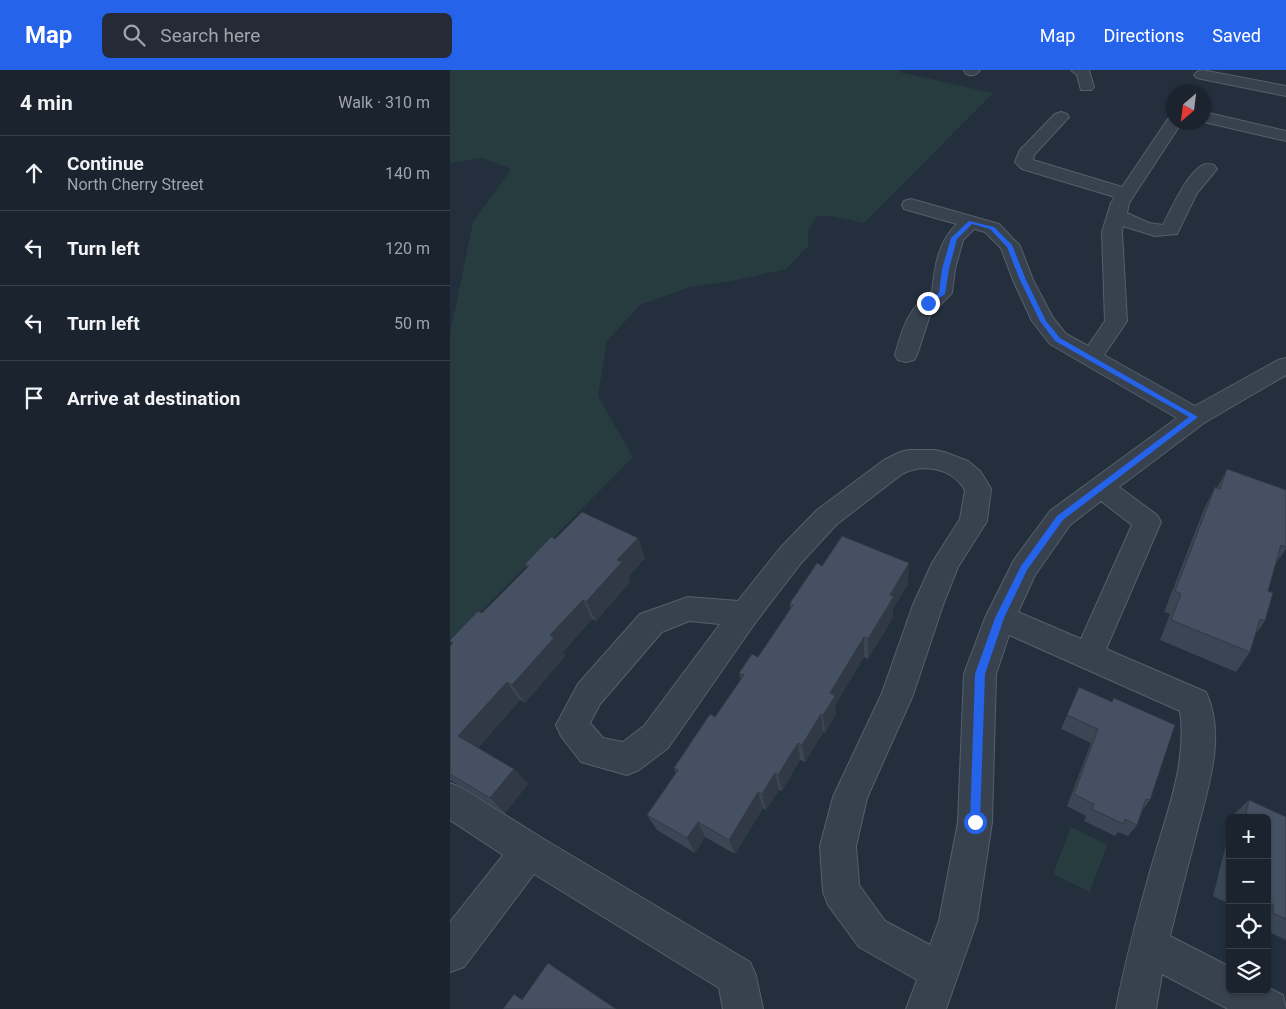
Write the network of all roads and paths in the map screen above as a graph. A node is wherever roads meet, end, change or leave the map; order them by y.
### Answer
1 (1079, 70) edge
2 (1201, 77) edge
3 (1086, 87) dead end
4 (1286, 92) edge
5 (1061, 117) dead end
6 (1211, 119) edge
7 (1169, 130) edge
8 (1286, 136) edge
9 (1208, 169) dead end
10 (1126, 194) junction
11 (911, 205) dead end
12 (1116, 216) junction
13 (970, 222) junction
14 (906, 355) dead end
15 (1091, 358) junction
16 (1284, 369) edge
17 (1194, 417) junction
18 (1102, 488) junction
19 (745, 614) junction
20 (1000, 618) junction
21 (1088, 656) junction
22 (450, 800) edge
23 (529, 851) junction
24 (1149, 946) junction
25 (450, 953) edge
26 (940, 972) junction
27 (1226, 986) edge
28 (1241, 994) edge
29 (743, 1009) edge
30 (926, 1009) edge
31 (1136, 1009) edge
32 (1269, 1009) edge

1 - 3 street
2 - 4 street
5 - 10 street
6 - 8 street
7 - 10 street
9 - 12 street
10 - 12 street
11 - 13 street
12 - 15 street
13 - 14 street
13 - 15 street
15 - 17 street
16 - 17 street
17 - 18 street
18 - 20 street
18 - 21 street
19 - 19 street
19 - 26 street
20 - 21 street
20 - 26 street
21 - 24 street
22 - 23 street
23 - 25 street
23 - 29 street
24 - 27 street
24 - 31 street
26 - 30 street
28 - 32 street

